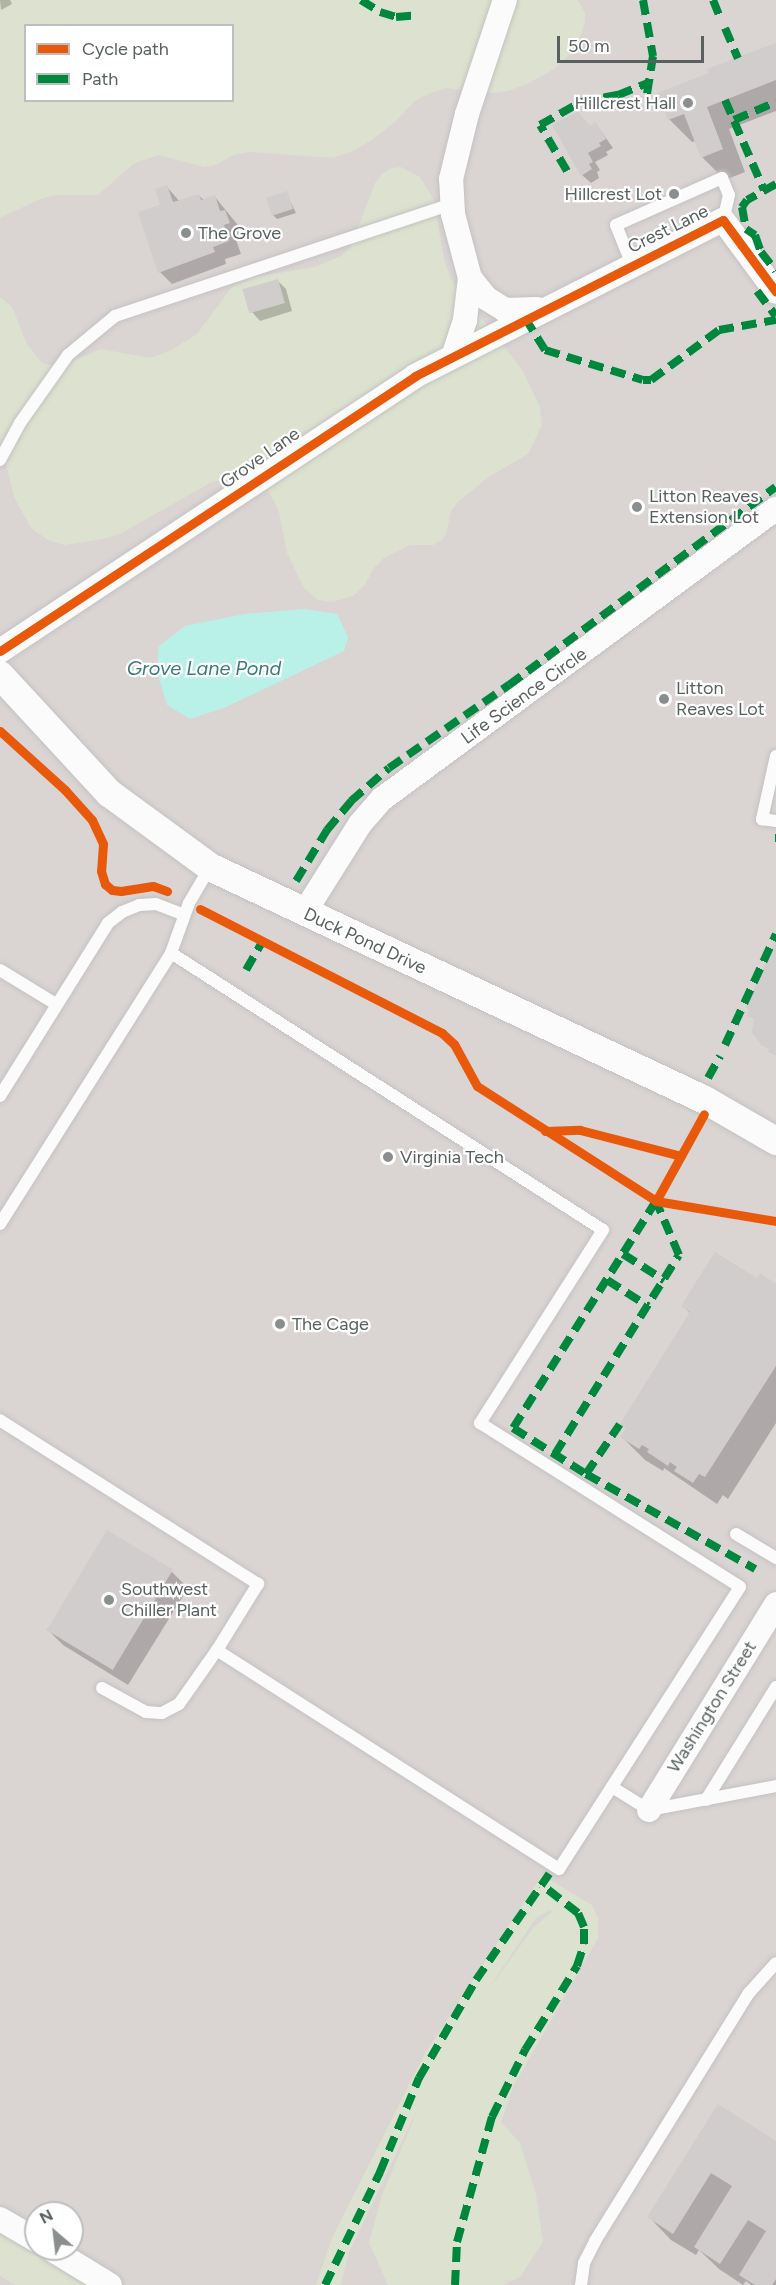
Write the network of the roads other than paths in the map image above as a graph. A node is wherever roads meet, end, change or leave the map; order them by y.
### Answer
1 (505, 0) edge
2 (452, 204) junction
3 (723, 220) junction
4 (632, 265) junction
5 (470, 278) junction
6 (776, 292) edge
7 (548, 307) junction
8 (454, 354) junction
9 (0, 460) edge
10 (776, 509) edge
11 (0, 651) edge
12 (0, 675) edge
13 (776, 756) edge
14 (776, 821) edge
15 (210, 867) junction
16 (304, 913) junction
17 (184, 915) junction
18 (171, 953) junction
19 (0, 970) edge
20 (56, 1004) junction
21 (0, 1096) edge
22 (776, 1141) edge
23 (0, 1224) edge
24 (0, 1420) edge
25 (736, 1534) dead end
26 (776, 1558) edge
27 (776, 1604) edge
28 (217, 1650) junction
29 (776, 1687) edge
30 (102, 1688) dead end
31 (776, 1786) edge
32 (612, 1787) junction
33 (706, 1800) junction
34 (649, 1810) junction
35 (776, 1963) edge
36 (0, 2218) edge
37 (24, 2233) edge
38 (71, 2261) edge
39 (110, 2285) edge
40 (581, 2285) edge

1 - 2 street
2 - 5 street
2 - 9 lane
3 - 4 street, Crest Lane
3 - 4 lane
3 - 6 street, Crest Lane
4 - 7 street, Crest Lane
5 - 7 street
5 - 8 street
7 - 8 street, Grove Lane
8 - 11 street, Grove Lane
10 - 16 street, Life Science Circle
12 - 15 street, Duck Pond Drive
13 - 14 lane
15 - 16 street, Duck Pond Drive
15 - 17 lane
16 - 22 street, Duck Pond Drive
17 - 18 lane
17 - 20 lane
18 - 23 lane
18 - 32 lane
19 - 20 lane
20 - 21 lane
24 - 28 lane
25 - 26 lane
27 - 34 street, Washington Street
28 - 30 lane
28 - 32 lane
29 - 33 lane
31 - 33 lane
32 - 34 lane
33 - 34 lane
35 - 40 lane
36 - 37 street
38 - 39 street

